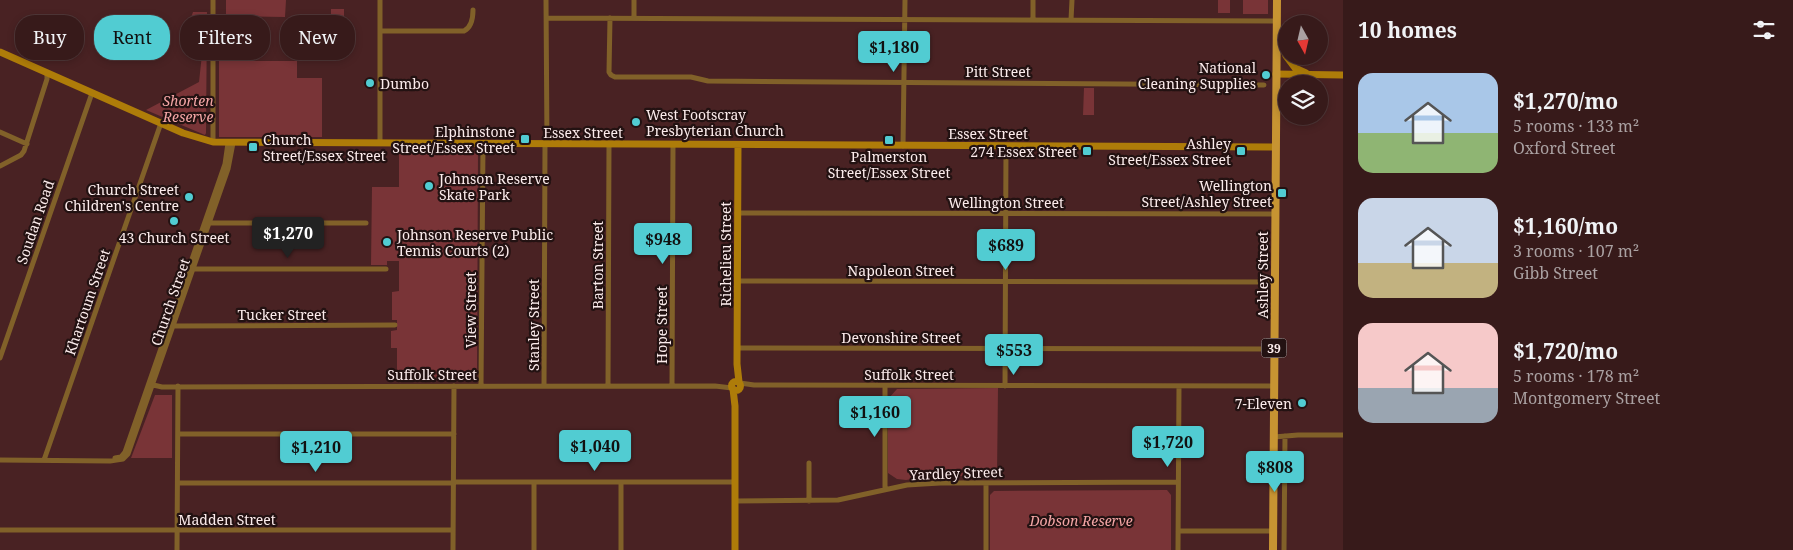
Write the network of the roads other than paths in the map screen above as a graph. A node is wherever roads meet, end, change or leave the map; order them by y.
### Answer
1 (213, 0) edge
2 (380, 0) edge
3 (546, 0) edge
4 (634, 0) edge
5 (905, 0) edge
6 (1033, 0) edge
7 (1072, 0) edge
8 (1277, 0) edge
9 (473, 10) dead end
10 (546, 18) junction
11 (610, 18) junction
12 (634, 18) junction
13 (905, 19) junction
14 (1033, 20) junction
15 (1072, 20) junction
16 (1276, 24) junction
17 (1278, 30) edge
18 (380, 31) junction
19 (0, 52) edge
20 (1294, 65) edge
21 (47, 73) junction
22 (1276, 74) junction
23 (1310, 74) junction
24 (1343, 75) edge
25 (903, 82) junction
26 (1264, 85) dead end
27 (92, 93) junction
28 (160, 124) junction
29 (0, 132) edge
30 (213, 142) junction
31 (231, 143) junction
32 (380, 143) junction
33 (27, 144) junction
34 (483, 144) junction
35 (546, 144) junction
36 (609, 144) junction
37 (673, 145) junction
38 (738, 145) junction
39 (903, 146) junction
40 (1006, 146) junction
41 (1275, 147) junction
42 (0, 166) edge
43 (738, 213) junction
44 (1006, 214) junction
45 (1275, 214) junction
46 (207, 223) junction
47 (366, 223) dead end
48 (191, 269) junction
49 (386, 269) dead end
50 (737, 281) junction
51 (1005, 282) junction
52 (1274, 282) junction
53 (395, 325) dead end
54 (171, 326) junction
55 (737, 348) junction
56 (1005, 348) junction
57 (1274, 349) junction
58 (0, 358) edge
59 (151, 384) junction
60 (178, 386) junction
61 (454, 386) junction
62 (481, 386) junction
63 (544, 386) junction
64 (608, 386) junction
65 (672, 386) junction
66 (736, 386) junction
67 (885, 386) junction
68 (1005, 386) junction
69 (1179, 386) junction
70 (1274, 386) junction
71 (178, 434) junction
72 (454, 434) junction
73 (1343, 435) edge
74 (1285, 436) junction
75 (1274, 437) junction
76 (0, 460) edge
77 (44, 460) junction
78 (809, 463) dead end
79 (454, 482) junction
80 (534, 482) junction
81 (621, 482) junction
82 (735, 482) junction
83 (1178, 482) junction
84 (178, 483) junction
85 (986, 483) junction
86 (885, 489) junction
87 (735, 501) junction
88 (809, 501) junction
89 (0, 530) edge
90 (177, 530) junction
91 (454, 530) junction
92 (1178, 530) junction
93 (1273, 530) junction
94 (177, 550) edge
95 (453, 550) edge
96 (534, 550) edge
97 (621, 550) edge
98 (735, 550) edge
99 (986, 550) edge
100 (1178, 550) edge
101 (1273, 550) edge
102 (1284, 550) edge

1 - 30 street
2 - 18 street
3 - 10 street, Stanley Street
4 - 12 street
5 - 13 street
6 - 14 street
7 - 15 street
8 - 16 main road, Ashley Street / 39
9 - 18 street
10 - 11 street
10 - 35 street, Stanley Street
11 - 12 street
11 - 25 street, Pitt Street
12 - 13 street
13 - 14 street
13 - 25 street
14 - 15 street
15 - 16 street
16 - 17 street
16 - 22 main road, Ashley Street / 39
18 - 32 street
19 - 21 street, Essex Street
20 - 23 street
21 - 27 street, Essex Street
21 - 33 street
22 - 23 street
22 - 41 main road, Ashley Street / 39
23 - 24 street
25 - 26 street, Pitt Street
25 - 39 street
27 - 28 street, Essex Street
27 - 58 street, Soudan Road
28 - 30 street, Essex Street
28 - 77 street, Khartoum Street
29 - 33 street
30 - 31 street, Essex Street
31 - 32 street, Essex Street
31 - 46 street, Church Street
32 - 34 street, Essex Street
33 - 42 street
34 - 35 street, Essex Street
34 - 62 street, View Street
35 - 36 street, Essex Street
35 - 63 street, Stanley Street
36 - 37 street, Essex Street
36 - 64 street, Barton Street
37 - 38 street, Essex Street
37 - 65 street, Hope Street
38 - 39 street, Essex Street
38 - 43 street, Richelieu Street
39 - 40 street, Essex Street
40 - 41 street, Essex Street
40 - 44 street
41 - 45 main road, Ashley Street / 39
43 - 44 street, Wellington Street
43 - 50 street, Richelieu Street
44 - 45 street, Wellington Street
44 - 51 street
45 - 52 main road, Ashley Street / 39
46 - 47 street
46 - 48 street, Church Street
48 - 49 street
48 - 54 street, Church Street
50 - 51 street, Napoleon Street
50 - 55 street, Richelieu Street
51 - 52 street, Napoleon Street
51 - 56 street
52 - 57 main road, Ashley Street / 39
53 - 54 street, Tucker Street
54 - 59 street, Church Street
55 - 56 street, Devonshire Street
55 - 66 street, Richelieu Street
56 - 57 street, Devonshire Street
56 - 68 street
57 - 70 main road, Ashley Street / 39
59 - 60 street, Suffolk Street
59 - 77 street, Church Street
60 - 61 street, Suffolk Street
60 - 71 street
61 - 62 street, Suffolk Street
61 - 72 street
62 - 63 street, Suffolk Street
63 - 64 street, Suffolk Street
64 - 65 street, Suffolk Street
65 - 66 street, Suffolk Street
66 - 67 street, Suffolk Street
66 - 82 street, Richelieu Street
67 - 68 street, Suffolk Street
67 - 86 street
68 - 69 street, Suffolk Street
69 - 70 street, Suffolk Street
69 - 83 street
70 - 75 main road, Ashley Street / 39
71 - 72 street
71 - 84 street
72 - 79 street
73 - 74 street
74 - 75 street
74 - 102 street
75 - 93 main road, Ashley Street / 39
76 - 77 street
78 - 88 street
79 - 80 street
79 - 84 street
79 - 91 street
80 - 81 street
80 - 96 street
81 - 82 street
81 - 97 street
82 - 87 street, Richelieu Street
83 - 85 street, Yardley Street
83 - 92 street
84 - 90 street
85 - 86 street, Yardley Street
85 - 99 street
86 - 88 street, Yardley Street
87 - 88 street, Yardley Street
87 - 98 street, Richelieu Street
89 - 90 street, Madden Street
90 - 91 street, Madden Street
90 - 94 street
91 - 95 street
92 - 93 street
92 - 100 street
93 - 101 main road, Ashley Street / 39

